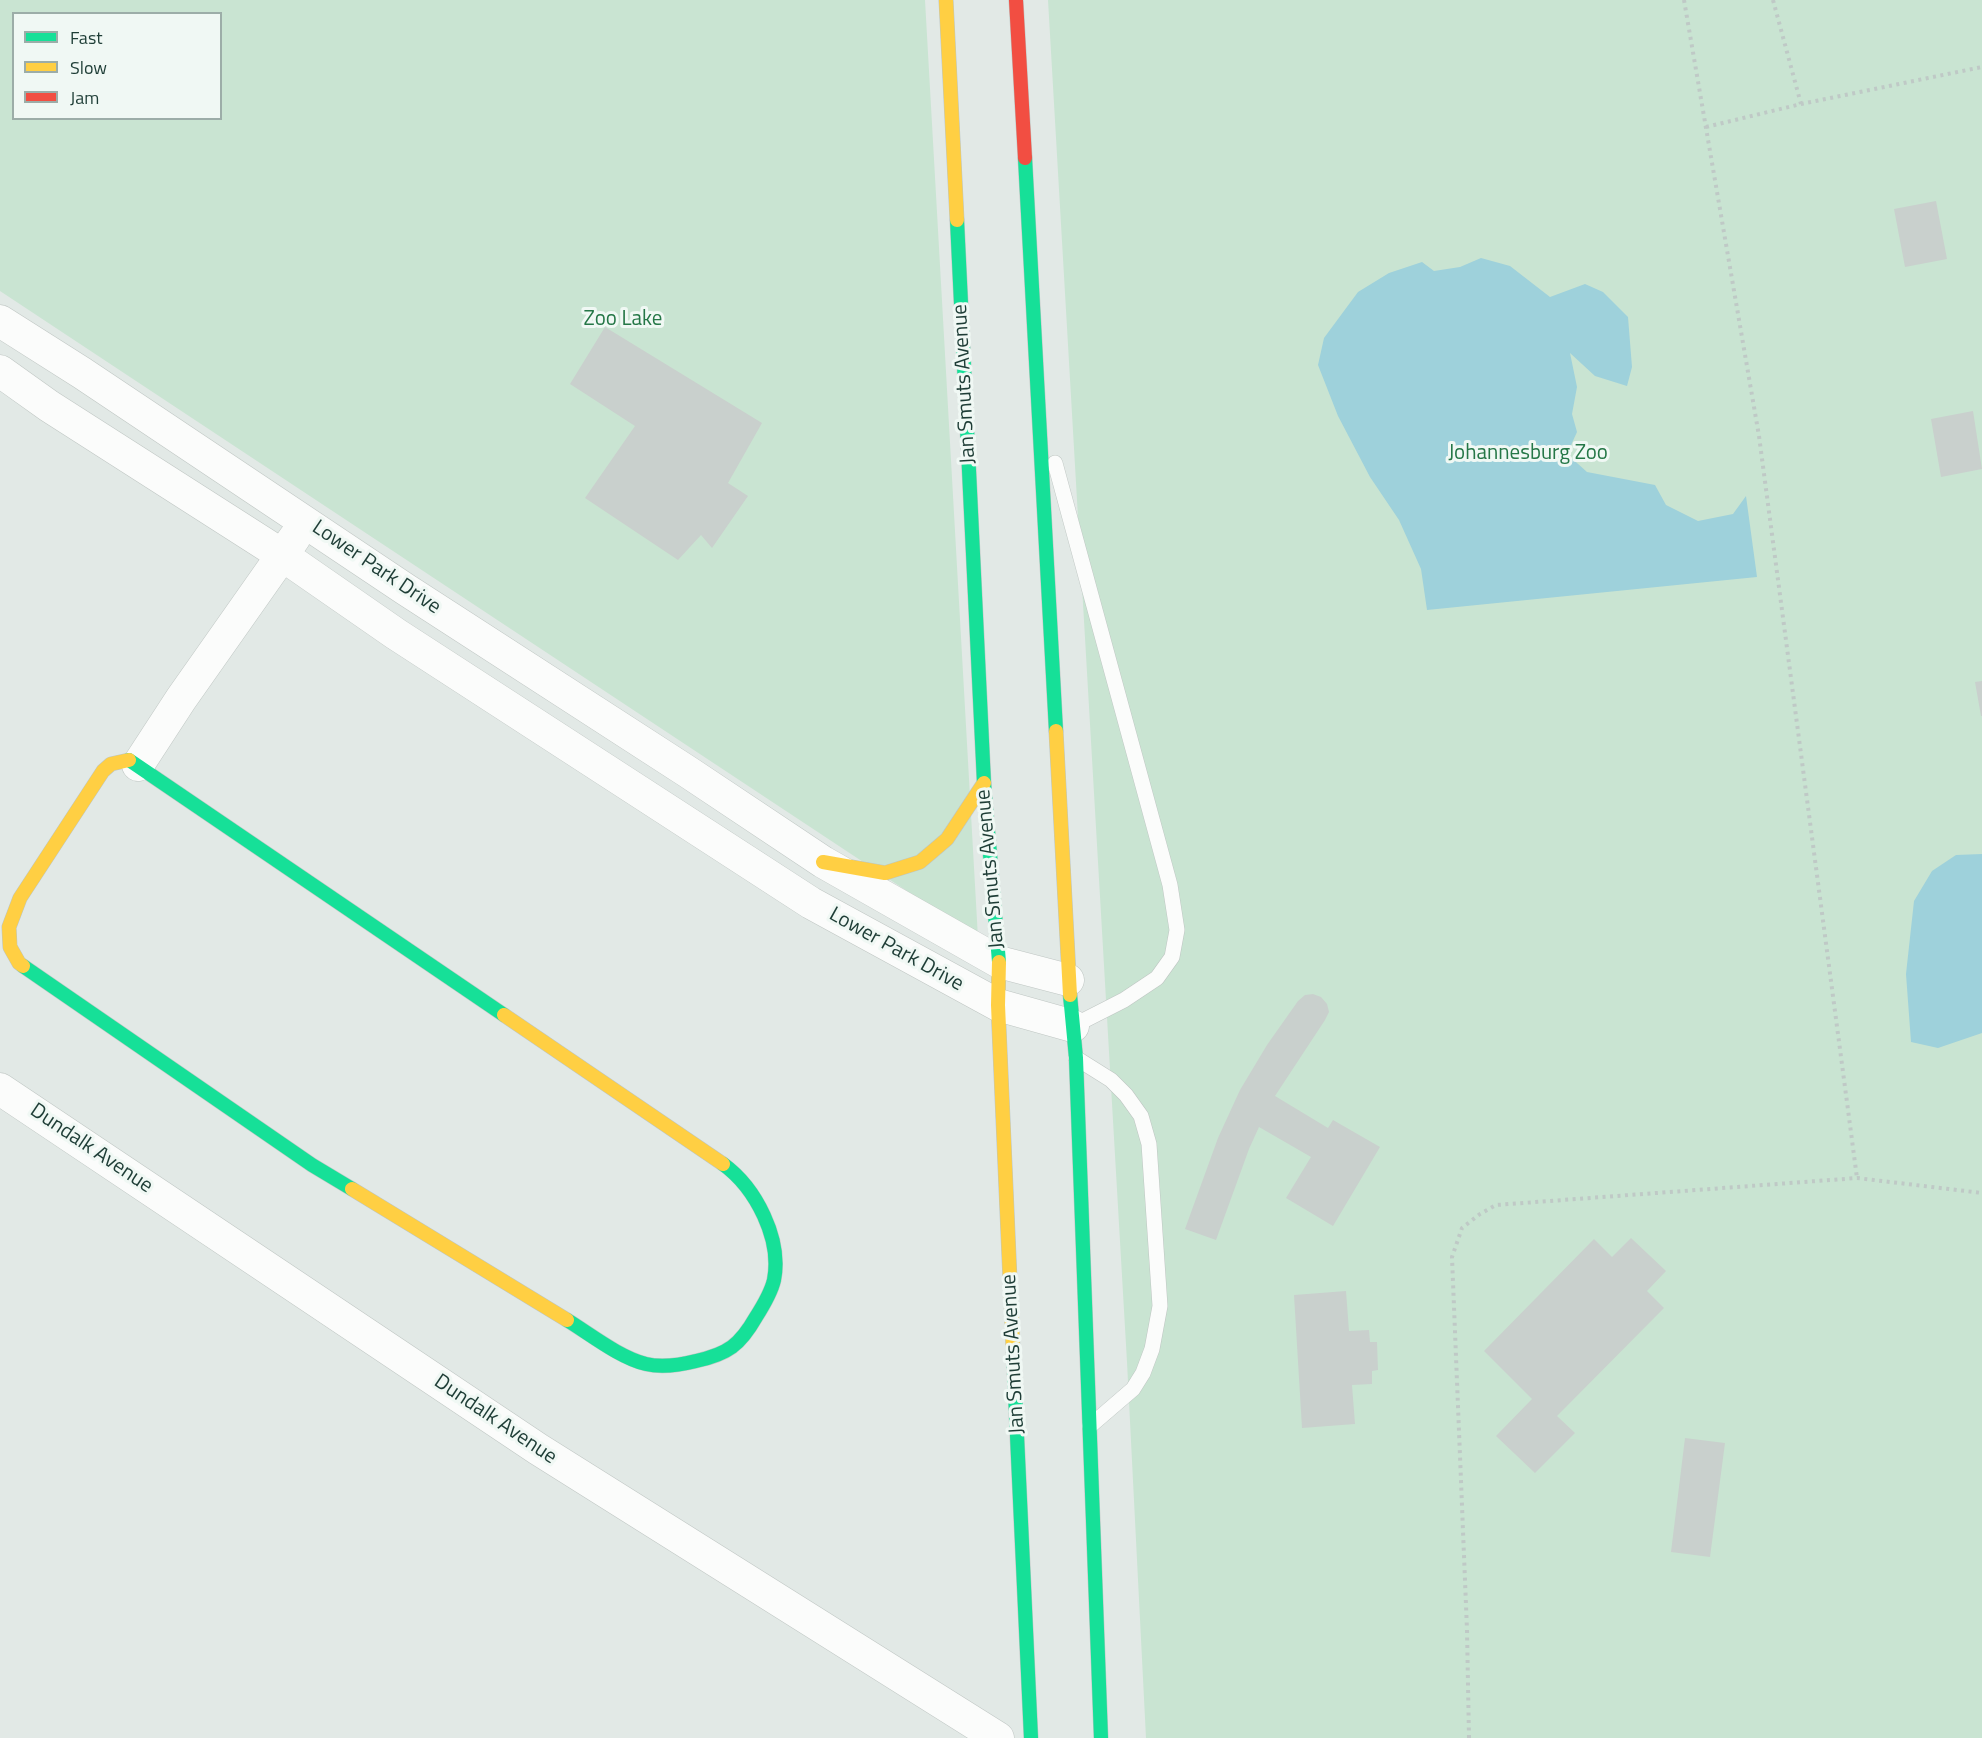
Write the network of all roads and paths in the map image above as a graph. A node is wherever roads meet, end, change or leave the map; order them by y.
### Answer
1 (946, 0) edge
2 (1016, 0) edge
3 (1684, 0) edge
4 (1773, 0) edge
5 (1982, 68) edge
6 (1801, 104) junction
7 (1706, 128) junction
8 (0, 321) edge
9 (0, 371) edge
10 (1039, 405) junction
11 (306, 522) junction
12 (282, 555) junction
13 (138, 765) junction
14 (984, 783) junction
15 (753, 814) junction
16 (730, 851) junction
17 (823, 862) junction
18 (999, 962) junction
19 (1068, 980) junction
20 (998, 1005) junction
21 (1072, 1026) junction
22 (1076, 1058) junction
23 (0, 1089) edge
24 (1857, 1178) junction
25 (1982, 1193) edge
26 (1089, 1427) junction
27 (998, 1738) edge
28 (1031, 1738) edge
29 (1101, 1738) edge
30 (1469, 1738) edge

1 - 14 main road, Jan Smuts Avenue
2 - 10 main road
3 - 7 path
4 - 6 path
5 - 6 path
6 - 7 path
7 - 24 path
8 - 11 street, Lower Park Drive
9 - 12 street, Lower Park Drive
10 - 19 main road
10 - 21 lane
11 - 12 street
11 - 15 street, Lower Park Drive
12 - 13 street
12 - 16 street, Lower Park Drive
13 - 13 main road
14 - 17 main road
14 - 18 main road, Jan Smuts Avenue
15 - 16 street
15 - 17 street, Lower Park Drive
16 - 20 street, Lower Park Drive
17 - 18 street, Lower Park Drive
18 - 19 street, Lower Park Drive
18 - 20 main road, Jan Smuts Avenue
19 - 21 main road
20 - 21 street, Lower Park Drive
20 - 28 main road, Jan Smuts Avenue
21 - 22 main road
22 - 26 main road
22 - 26 lane
23 - 27 street, Dundalk Avenue
24 - 25 path
24 - 30 path
26 - 29 main road

